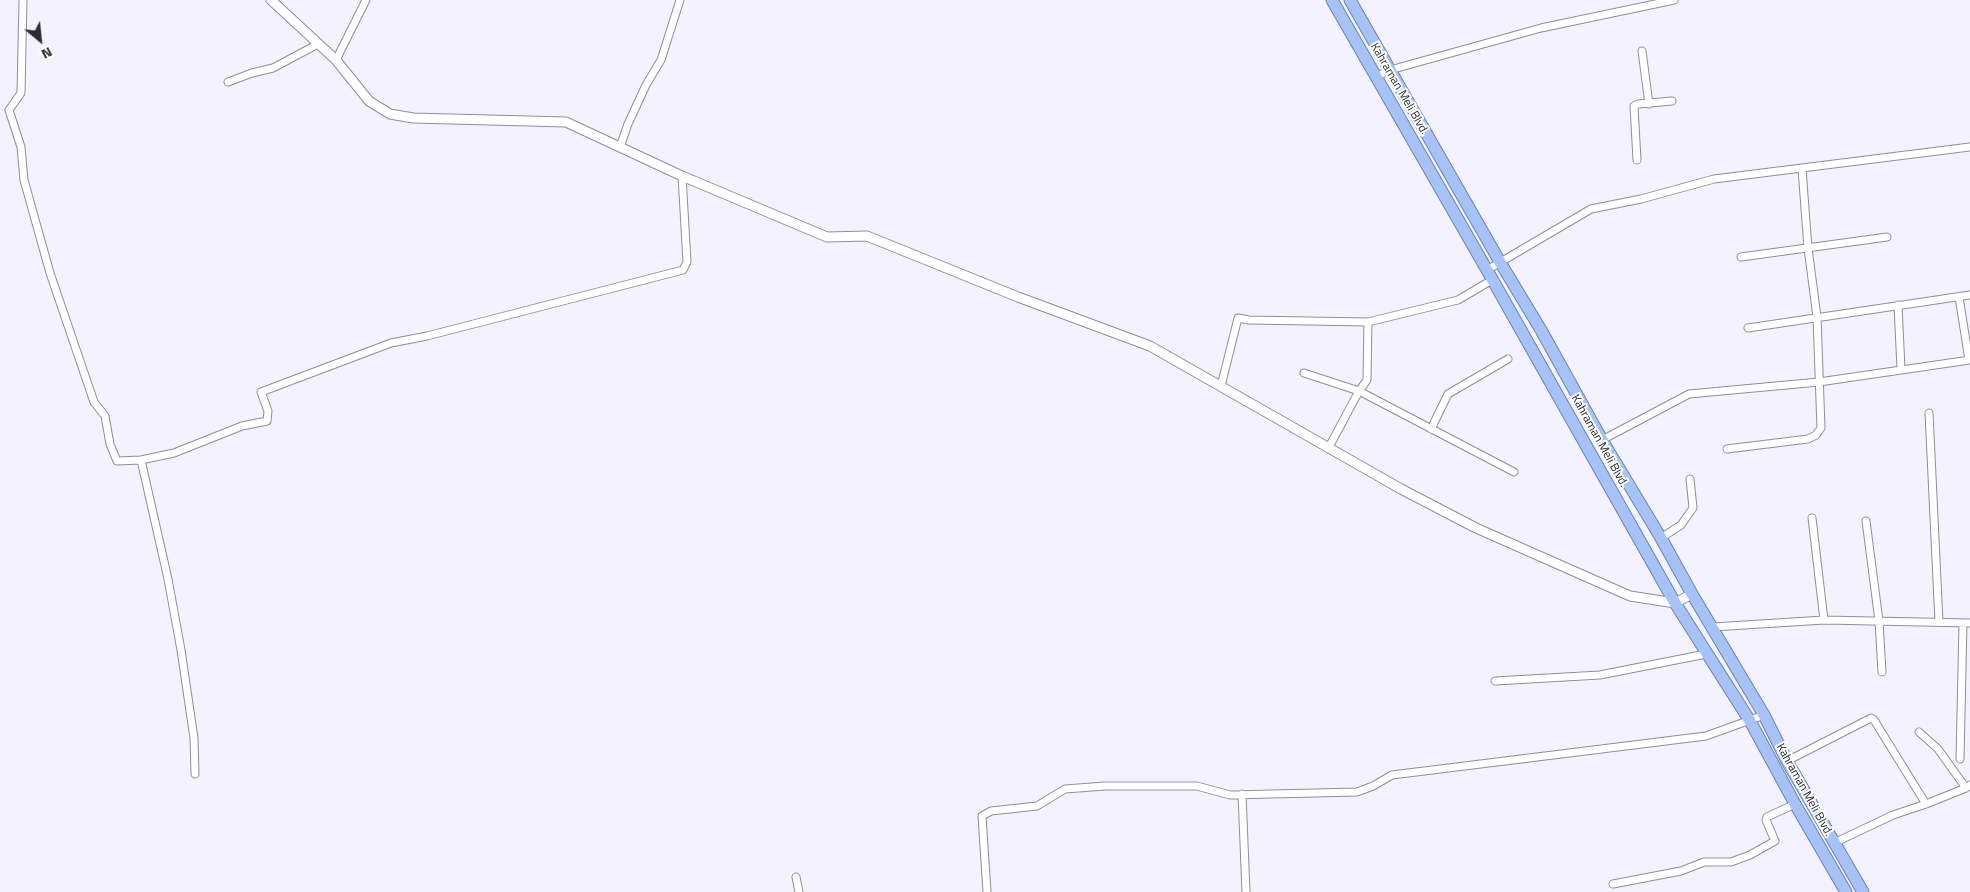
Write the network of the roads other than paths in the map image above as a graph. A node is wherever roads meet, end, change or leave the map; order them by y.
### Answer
1 (23, 0) edge
2 (271, 0) edge
3 (366, 0) edge
4 (680, 0) edge
5 (1332, 0) edge
6 (1350, 0) edge
7 (1674, 0) edge
8 (1664, 1) edge
9 (318, 44) junction
10 (1642, 51) dead end
11 (336, 60) junction
12 (1390, 70) junction
13 (1376, 77) junction
14 (228, 82) dead end
15 (1672, 101) dead end
16 (1649, 104) junction
17 (620, 147) junction
18 (1970, 147) edge
19 (1638, 160) dead end
20 (1802, 169) junction
21 (682, 176) junction
22 (1887, 238) dead end
23 (1808, 248) junction
24 (1741, 257) dead end
25 (1500, 262) junction
26 (1490, 275) junction
27 (1970, 295) edge
28 (1958, 296) junction
29 (1898, 305) junction
30 (1817, 317) junction
31 (1368, 322) junction
32 (1748, 328) dead end
33 (1508, 359) dead end
34 (1969, 360) edge
35 (1901, 369) junction
36 (1304, 373) dead end
37 (1819, 382) junction
38 (1221, 386) junction
39 (1359, 390) junction
40 (1929, 413) dead end
41 (1431, 429) junction
42 (1602, 440) junction
43 (1329, 447) junction
44 (1726, 449) dead end
45 (141, 460) junction
46 (1514, 472) dead end
47 (1690, 479) dead end
48 (1812, 518) dead end
49 (1866, 521) dead end
50 (1662, 538) junction
51 (1692, 594) junction
52 (1674, 603) junction
53 (1824, 620) junction
54 (1879, 621) junction
55 (1939, 622) junction
56 (1967, 623) edge
57 (1712, 626) junction
58 (1706, 654) junction
59 (1882, 672) dead end
60 (1495, 681) dead end
61 (1764, 715) junction
62 (1750, 721) junction
63 (1919, 732) dead end
64 (1960, 759) dead end
65 (1787, 761) junction
66 (196, 774) dead end
67 (1968, 786) edge
68 (1242, 794) junction
69 (1795, 804) junction
70 (1926, 804) junction
71 (1834, 843) junction
72 (796, 877) dead end
73 (1613, 884) dead end
74 (798, 892) edge
75 (987, 892) edge
76 (1246, 892) edge
77 (1846, 892) edge
78 (1863, 892) edge

1 - 45 street
2 - 9 street
3 - 11 street
4 - 17 street
5 - 13 highway, Kahraman Meli Blvd.
6 - 12 highway, Kahraman Meli Blvd.
7 - 8 street
8 - 12 street
9 - 11 street
9 - 14 street
10 - 16 street
11 - 17 street
12 - 13 street
12 - 25 highway, Kahraman Meli Blvd.
13 - 26 highway, Kahraman Meli Blvd.
15 - 16 street
16 - 19 street
17 - 21 street
18 - 20 street
20 - 23 street
20 - 25 street
21 - 38 street
21 - 45 street
22 - 23 street
23 - 24 street
23 - 30 street
25 - 26 street
25 - 42 highway, Kahraman Meli Blvd.
26 - 31 street
26 - 52 highway, Kahraman Meli Blvd.
27 - 28 street
28 - 29 street
28 - 34 street
29 - 30 street
29 - 35 street
30 - 32 street
30 - 37 street
31 - 38 street
31 - 39 street
33 - 41 street
34 - 35 street
35 - 37 street
36 - 39 street
37 - 42 street
37 - 44 street
38 - 43 street
39 - 41 street
39 - 43 street
40 - 55 street
41 - 46 street
42 - 50 highway, Kahraman Meli Blvd.
43 - 52 street
45 - 66 street
47 - 50 street
48 - 53 street
49 - 54 street
50 - 51 highway, Kahraman Meli Blvd.
51 - 52 street
51 - 57 highway, Kahraman Meli Blvd.
52 - 58 highway, Kahraman Meli Blvd.
53 - 54 street
53 - 57 street
54 - 55 street
54 - 59 street
55 - 56 street
56 - 64 street
57 - 61 highway, Kahraman Meli Blvd.
58 - 60 street
58 - 62 highway, Kahraman Meli Blvd.
61 - 62 street
61 - 65 highway, Kahraman Meli Blvd.
62 - 68 street
62 - 69 highway, Kahraman Meli Blvd.
63 - 67 street
65 - 70 street
65 - 71 highway, Kahraman Meli Blvd.
67 - 70 street
68 - 75 street
68 - 76 street
69 - 73 street
69 - 77 highway, Kahraman Meli Blvd.
70 - 71 street
71 - 78 highway, Kahraman Meli Blvd.
72 - 74 street

